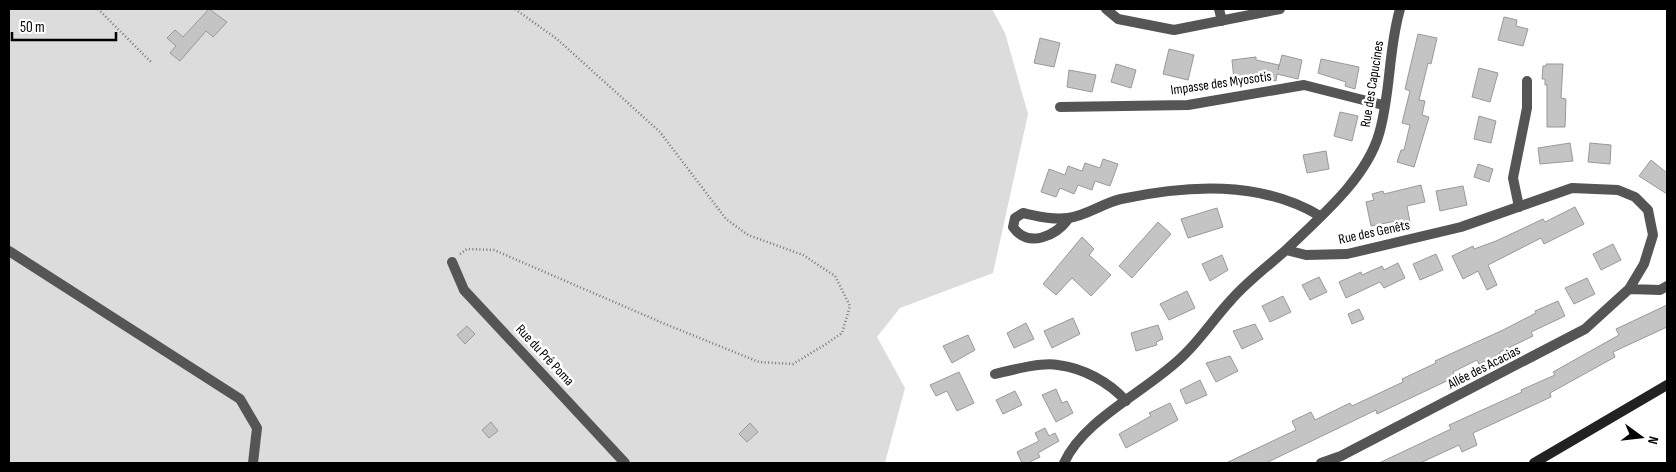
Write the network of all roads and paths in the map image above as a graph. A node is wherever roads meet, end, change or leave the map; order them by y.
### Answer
1 (98, 9) edge
2 (515, 9) edge
3 (1106, 9) edge
4 (1220, 9) edge
5 (1280, 9) edge
6 (1400, 9) edge
7 (1222, 20) junction
8 (152, 63) dead end
9 (1527, 81) dead end
10 (1384, 105) junction
11 (1060, 107) dead end
12 (1519, 207) junction
13 (1320, 216) junction
14 (1069, 218) junction
15 (1286, 250) junction
16 (9, 251) edge
17 (452, 262) joint
18 (1667, 286) edge
19 (1630, 289) junction
20 (995, 374) dead end
21 (1667, 385) edge
22 (1126, 401) junction
23 (1339, 458) edge
24 (253, 463) edge
25 (625, 463) edge
26 (1064, 463) edge
27 (1321, 463) edge
28 (1352, 463) edge
29 (1534, 463) edge

1 - 8 path
2 - 17 path
3 - 7 street
4 - 7 street
5 - 7 street
6 - 10 street, Rue des Capucines
9 - 12 street
10 - 11 street, Impasse des Myosotis
10 - 13 street, Rue des Capucines
12 - 15 street, Rue des Genêts
12 - 19 street, Rue des Genêts
13 - 14 street
13 - 15 street, Rue des Capucines
14 - 14 street
15 - 22 street
16 - 24 street
17 - 25 street, Rue du Pré Poma
18 - 19 street
19 - 23 street, Allée des Acacias
20 - 22 street
21 - 29 street
22 - 26 street
23 - 27 street, Allée des Acacias
23 - 28 street

